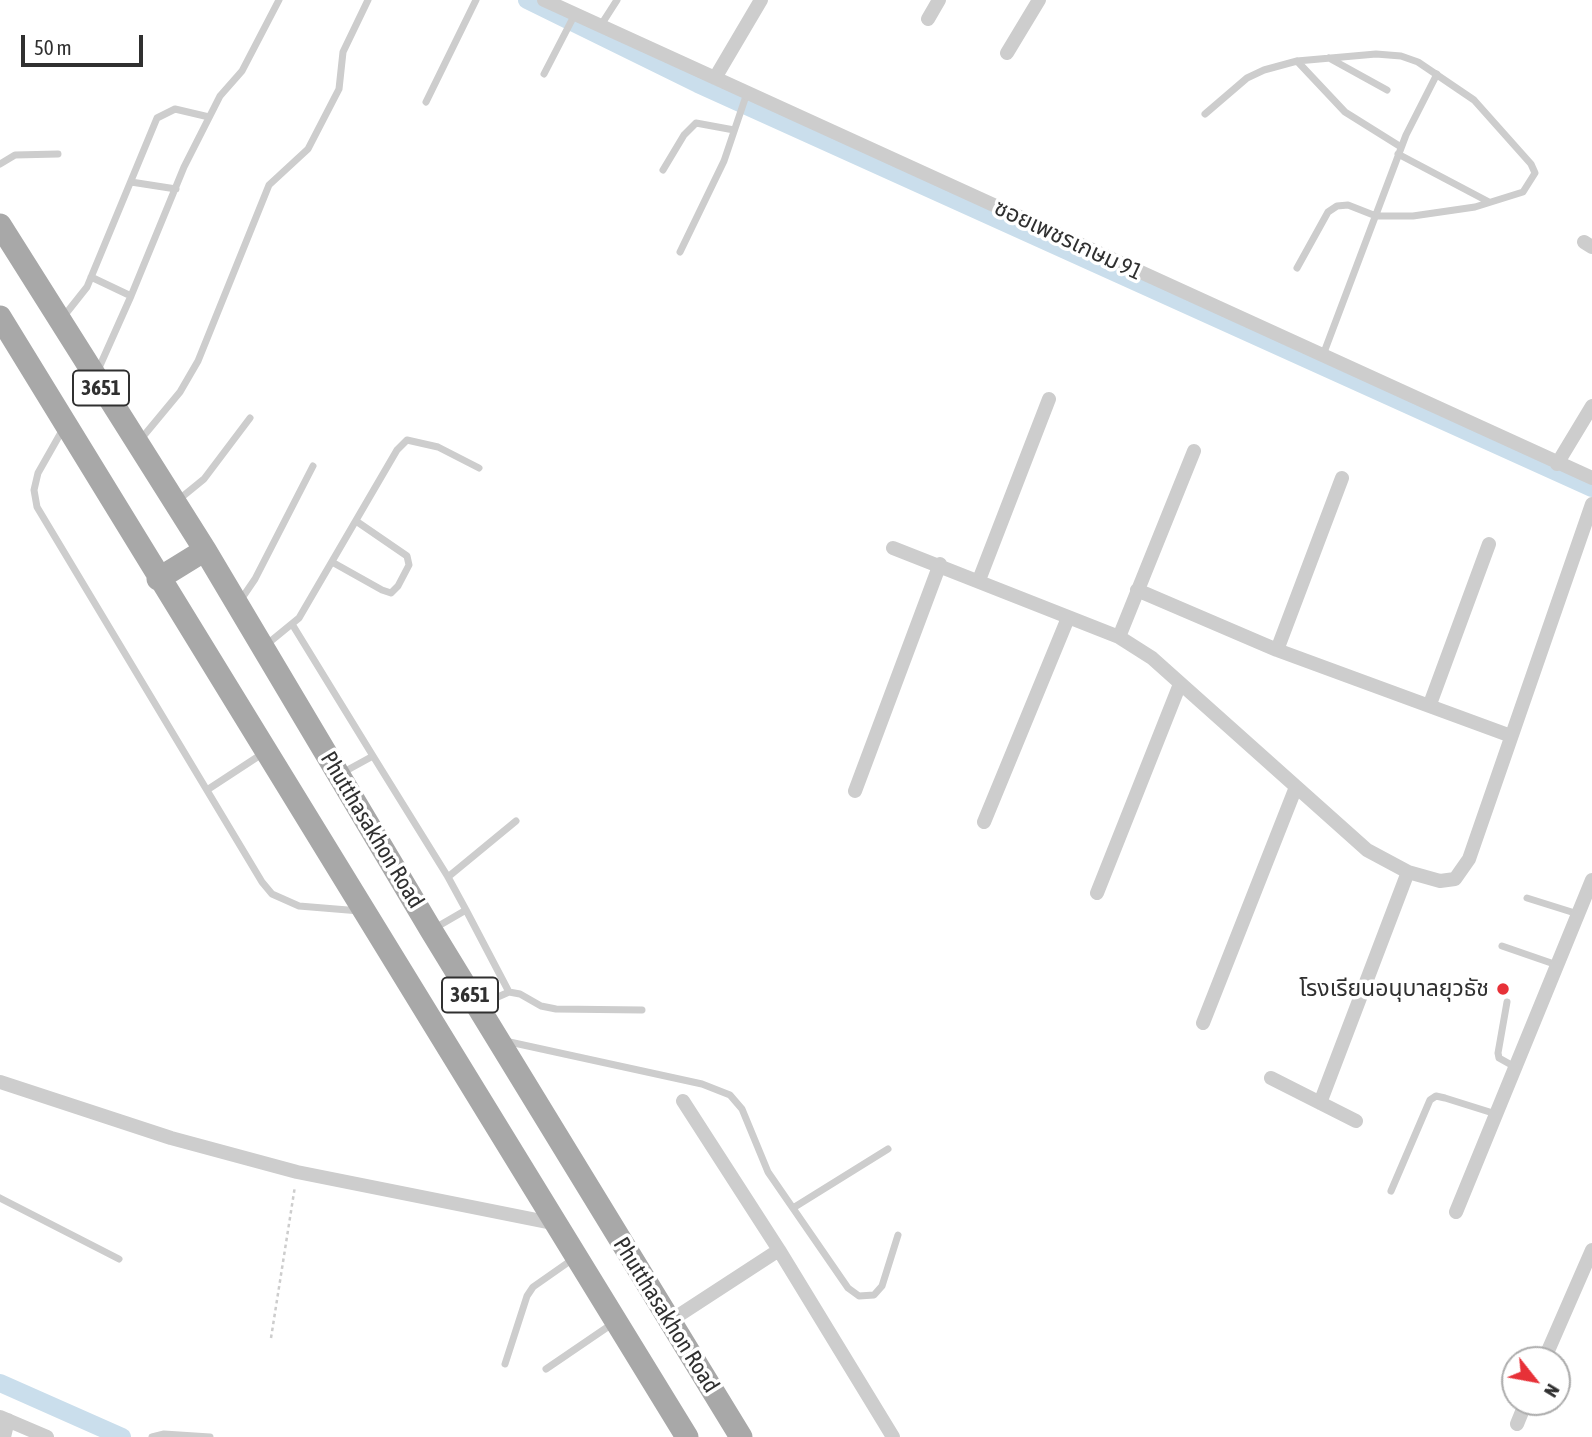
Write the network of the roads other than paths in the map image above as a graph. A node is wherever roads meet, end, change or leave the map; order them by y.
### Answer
1 (278, 0) edge
2 (368, 0) edge
3 (476, 0) edge
4 (544, 0) edge
5 (617, 0) edge
6 (761, 0) edge
7 (939, 0) edge
8 (1039, 0) edge
9 (928, 19) dead end
10 (572, 21) junction
11 (601, 26) junction
12 (1007, 52) dead end
13 (1329, 58) junction
14 (1297, 61) junction
15 (544, 74) dead end
16 (1437, 74) junction
17 (715, 78) junction
18 (1387, 90) dead end
19 (747, 93) junction
20 (426, 102) dead end
21 (1205, 114) dead end
22 (209, 117) junction
23 (735, 127) junction
24 (1400, 151) junction
25 (58, 154) dead end
26 (0, 164) edge
27 (663, 170) dead end
28 (131, 182) junction
29 (176, 189) junction
30 (1489, 203) junction
31 (1376, 216) junction
32 (0, 225) edge
33 (680, 252) dead end
34 (1297, 268) dead end
35 (91, 277) junction
36 (131, 296) junction
37 (0, 317) edge
38 (59, 322) junction
39 (1323, 357) junction
40 (94, 377) junction
41 (1049, 399) dead end
42 (1592, 406) edge
43 (250, 418) dead end
44 (65, 425) junction
45 (137, 444) junction
46 (1194, 451) dead end
47 (1558, 464) junction
48 (313, 466) dead end
49 (479, 467) dead end
50 (1342, 478) dead end
51 (1592, 478) edge
52 (175, 503) junction
53 (1590, 509) edge
54 (356, 521) junction
55 (1489, 544) dead end
56 (893, 548) dead end
57 (205, 550) junction
58 (332, 562) junction
59 (940, 564) junction
60 (158, 579) junction
61 (979, 580) junction
62 (1137, 590) junction
63 (237, 604) junction
64 (1068, 618) junction
65 (292, 624) junction
66 (1119, 636) junction
67 (263, 647) junction
68 (1277, 650) junction
69 (1180, 684) junction
70 (1430, 705) junction
71 (1511, 736) junction
72 (265, 752) junction
73 (373, 756) junction
74 (339, 775) junction
75 (1296, 787) junction
76 (207, 790) junction
77 (855, 791) dead end
78 (516, 821) dead end
79 (984, 822) dead end
80 (1408, 872) junction
81 (447, 877) junction
82 (1592, 880) edge
83 (1097, 893) dead end
84 (1527, 898) dead end
85 (466, 910) junction
86 (364, 912) junction
87 (1578, 914) junction
88 (431, 930) junction
89 (1502, 946) dead end
90 (1557, 965) junction
91 (509, 992) junction
92 (1507, 1002) dead end
93 (477, 1006) junction
94 (642, 1010) dead end
95 (1203, 1023) dead end
96 (497, 1039) junction
97 (1516, 1067) junction
98 (1271, 1078) dead end
99 (1, 1085) edge
100 (683, 1101) dead end
101 (1320, 1102) junction
102 (1496, 1114) junction
103 (1356, 1121) dead end
104 (888, 1149) dead end
105 (1391, 1192) dead end
106 (0, 1198) edge
107 (793, 1208) junction
108 (1456, 1212) dead end
109 (557, 1224) junction
110 (898, 1235) dead end
111 (779, 1250) junction
112 (1592, 1250) edge
113 (576, 1256) junction
114 (119, 1259) dead end
115 (616, 1321) junction
116 (670, 1321) junction
117 (1550, 1346) edge
118 (505, 1364) dead end
119 (546, 1369) dead end
120 (1520, 1416) edge
121 (4, 1419) edge
122 (1517, 1424) dead end
123 (23, 1432) edge
124 (4, 1437) edge
125 (47, 1437) edge
126 (152, 1437) edge
127 (210, 1437) edge
128 (687, 1437) edge
129 (741, 1437) edge
130 (893, 1437) edge

1 - 22 lane
2 - 45 lane
3 - 20 lane
4 - 10 street, ซอยเพชรเกษม 91
5 - 11 lane
6 - 17 street
7 - 9 street
8 - 12 street
10 - 11 street, ซอยเพชรเกษม 91
10 - 15 lane
11 - 17 street, ซอยเพชรเกษม 91
13 - 14 lane
13 - 16 lane
13 - 18 lane
14 - 21 lane
14 - 24 lane
16 - 24 lane
16 - 30 lane
17 - 19 street, ซอยเพชรเกษม 91
19 - 23 lane
19 - 39 street, ซอยเพชรเกษม 91
22 - 28 lane
22 - 29 lane
23 - 27 lane
23 - 33 lane
24 - 30 lane
24 - 31 lane
25 - 26 lane
28 - 29 lane
28 - 35 lane
29 - 36 lane
30 - 31 lane
31 - 34 lane
31 - 39 lane
32 - 38 main road, Phutthasakhon Road / 3651
35 - 36 lane
35 - 38 lane
36 - 40 lane
37 - 44 main road, Phutthasakhon Road / 3651
38 - 40 main road, Phutthasakhon Road / 3651
39 - 47 street, ซอยเพชรเกษม 91
40 - 45 main road, Phutthasakhon Road / 3651
41 - 61 street
42 - 47 street
43 - 52 lane
44 - 60 main road, Phutthasakhon Road / 3651
44 - 76 lane
45 - 52 main road, Phutthasakhon Road / 3651
46 - 62 street
47 - 51 street, ซอยเพชรเกษม 91
48 - 63 lane
49 - 54 lane
50 - 68 street
52 - 57 main road, Phutthasakhon Road / 3651
53 - 71 street
54 - 58 lane
54 - 58 lane
55 - 70 street
56 - 59 street
57 - 60 main road
57 - 63 main road, Phutthasakhon Road / 3651
58 - 65 lane
59 - 61 street
59 - 77 street
60 - 72 main road, Phutthasakhon Road / 3651
61 - 64 street
62 - 66 street
62 - 68 street
63 - 67 main road, Phutthasakhon Road / 3651
64 - 66 street
64 - 79 street
65 - 67 lane
65 - 73 lane
66 - 69 street
67 - 74 main road, Phutthasakhon Road / 3651
68 - 70 street
69 - 75 street
69 - 83 street
70 - 71 street
71 - 80 street
72 - 76 lane
72 - 86 main road, Phutthasakhon Road / 3651
73 - 74 lane
73 - 81 lane
74 - 88 main road, Phutthasakhon Road / 3651
75 - 80 street
75 - 95 street
76 - 86 lane
78 - 81 lane
80 - 101 street
81 - 85 lane
82 - 87 street
84 - 87 lane
85 - 88 lane
85 - 91 lane
86 - 109 main road, Phutthasakhon Road / 3651
87 - 90 street
88 - 93 main road, Phutthasakhon Road / 3651
89 - 90 lane
90 - 97 street
91 - 93 lane
91 - 94 lane
92 - 97 lane
93 - 96 main road, Phutthasakhon Road / 3651
96 - 107 lane
96 - 116 main road, Phutthasakhon Road / 3651
97 - 102 street
98 - 101 street
99 - 109 street
100 - 111 street
101 - 103 street
102 - 105 lane
102 - 108 street
104 - 107 lane
106 - 114 lane
107 - 110 lane
109 - 113 main road, Phutthasakhon Road / 3651
111 - 116 street
111 - 130 street
112 - 117 street
113 - 115 main road, Phutthasakhon Road / 3651
113 - 118 lane
115 - 119 lane
115 - 128 main road, Phutthasakhon Road / 3651
116 - 129 main road, Phutthasakhon Road / 3651
120 - 122 street
121 - 123 street
121 - 124 street
123 - 125 street
126 - 127 lane

